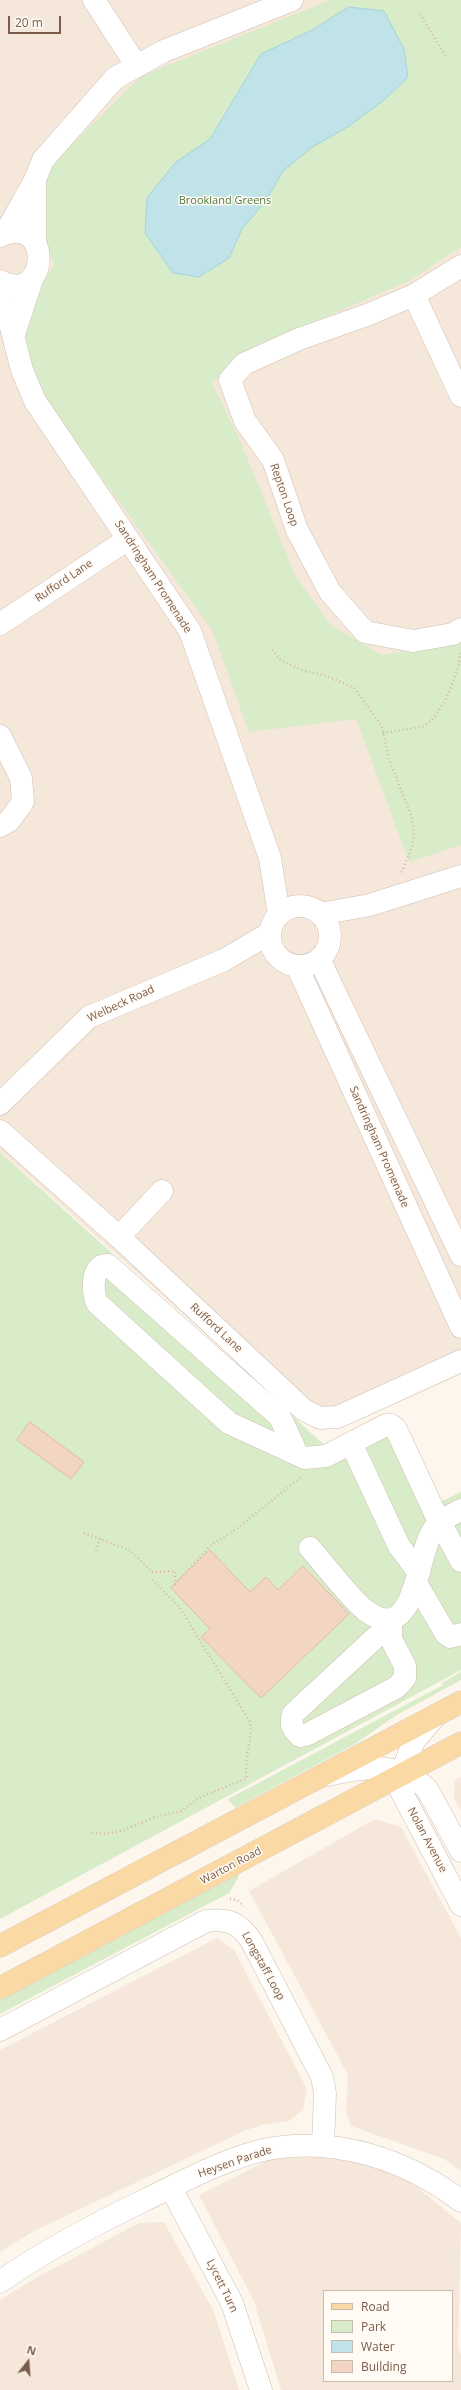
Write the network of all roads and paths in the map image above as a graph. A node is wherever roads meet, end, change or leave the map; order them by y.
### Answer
1 (94, 0) edge
2 (292, 0) edge
3 (420, 14) dead end
4 (446, 57) dead end
5 (136, 65) junction
6 (35, 180) junction
7 (3, 235) edge
8 (35, 243) junction
9 (461, 266) edge
10 (33, 276) junction
11 (0, 281) edge
12 (0, 285) edge
13 (414, 295) junction
14 (14, 335) junction
15 (461, 396) edge
16 (128, 539) junction
17 (0, 624) edge
18 (457, 632) edge
19 (272, 650) dead end
20 (383, 733) junction
21 (0, 736) edge
22 (0, 826) edge
23 (270, 858) junction
24 (461, 876) edge
25 (398, 880) dead end
26 (370, 905) junction
27 (311, 910) junction
28 (275, 933) junction
29 (330, 937) junction
30 (319, 959) junction
31 (297, 966) junction
32 (0, 1104) edge
33 (0, 1131) edge
34 (162, 1191) dead end
35 (119, 1237) junction
36 (461, 1255) edge
37 (461, 1328) edge
38 (461, 1361) edge
39 (351, 1443) junction
40 (302, 1455) junction
41 (461, 1510) edge
42 (441, 1523) junction
43 (84, 1533) dead end
44 (100, 1538) junction
45 (310, 1548) dead end
46 (96, 1551) dead end
47 (461, 1561) edge
48 (417, 1578) junction
49 (152, 1579) dead end
50 (390, 1625) junction
51 (461, 1634) edge
52 (461, 1702) edge
53 (437, 1714) junction
54 (461, 1743) edge
55 (403, 1774) junction
56 (319, 1777) junction
57 (92, 1833) dead end
58 (461, 1851) edge
59 (461, 1905) edge
60 (0, 1946) edge
61 (0, 1988) edge
62 (0, 2030) edge
63 (323, 2145) junction
64 (172, 2188) junction
65 (461, 2201) edge
66 (0, 2282) edge
67 (261, 2390) edge

1 - 5 street
2 - 5 street
3 - 4 path
5 - 6 street
6 - 7 street
6 - 8 street
7 - 8 street
8 - 10 street
9 - 13 street, Repton Loop
10 - 11 street
10 - 14 street
12 - 14 street, Sandringham Promenade
13 - 15 street
13 - 18 street, Repton Loop
14 - 16 street, Sandringham Promenade
16 - 17 street, Rufford Lane
16 - 23 street, Sandringham Promenade
18 - 20 path
19 - 20 path
20 - 25 path
21 - 22 street
23 - 27 street, Sandringham Promenade
23 - 28 street, Sandringham Promenade
24 - 26 street
26 - 27 street
26 - 29 street
27 - 28 street
27 - 29 street
28 - 31 street
28 - 32 street, Welbeck Road
29 - 30 street
30 - 31 street
30 - 36 street
31 - 37 street, Sandringham Promenade
33 - 35 street, Rufford Lane
34 - 35 street
35 - 38 street, Rufford Lane
39 - 40 street
39 - 42 street
39 - 48 street
40 - 40 street
40 - 44 path
41 - 42 street
42 - 47 street
42 - 48 street
43 - 44 path
44 - 46 path
45 - 50 street
48 - 50 street
48 - 51 street
49 - 57 path
50 - 50 street
52 - 53 main road
53 - 55 street, Nolan Avenue
53 - 56 main road
54 - 55 main road, Warton Road
55 - 56 street
55 - 58 street
55 - 59 street, Nolan Avenue
55 - 61 main road, Warton Road
56 - 60 main road
62 - 63 street, Longstaff Loop
63 - 64 street, Heysen Parade
63 - 65 street, Heysen Parade
64 - 66 street, Heysen Parade
64 - 67 street, Lycett Turn

